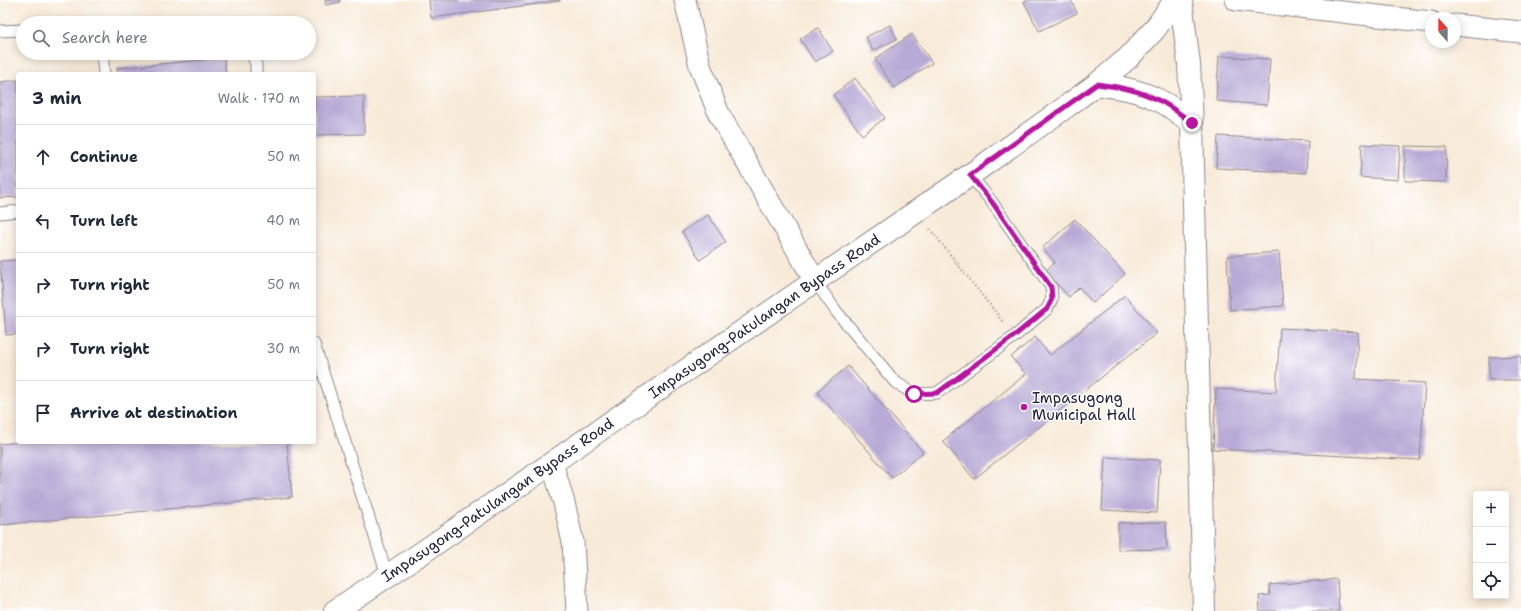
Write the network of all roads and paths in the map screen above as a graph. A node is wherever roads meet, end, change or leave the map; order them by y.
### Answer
1 (685, 0) edge
2 (1175, 0) edge
3 (1180, 0) edge
4 (1236, 0) edge
5 (1425, 21) edge
6 (1461, 26) edge
7 (16, 30) edge
8 (0, 31) edge
9 (1521, 32) edge
10 (103, 60) edge
11 (254, 60) edge
12 (104, 72) edge
13 (256, 72) edge
14 (1097, 84) junction
15 (1192, 123) junction
16 (970, 175) junction
17 (16, 211) edge
18 (916, 212) junction
19 (0, 213) edge
20 (815, 280) junction
21 (1014, 336) junction
22 (316, 350) edge
23 (552, 463) junction
24 (387, 576) junction
25 (335, 611) edge
26 (577, 611) edge
27 (1204, 611) edge

1 - 20 street
2 - 14 main road, Impasugong-Patulangan Bypass Road
3 - 15 main road
4 - 5 street
6 - 9 street
7 - 8 lane
10 - 12 lane
11 - 13 lane
14 - 15 main road
14 - 16 main road, Impasugong-Patulangan Bypass Road
15 - 27 main road
16 - 18 main road, Impasugong-Patulangan Bypass Road
16 - 21 lane
17 - 19 lane
18 - 20 main road, Impasugong-Patulangan Bypass Road
18 - 21 path
20 - 21 lane
20 - 23 main road, Impasugong-Patulangan Bypass Road
22 - 24 lane
23 - 24 main road, Impasugong-Patulangan Bypass Road
23 - 26 street
24 - 25 main road, Impasugong-Patulangan Bypass Road

